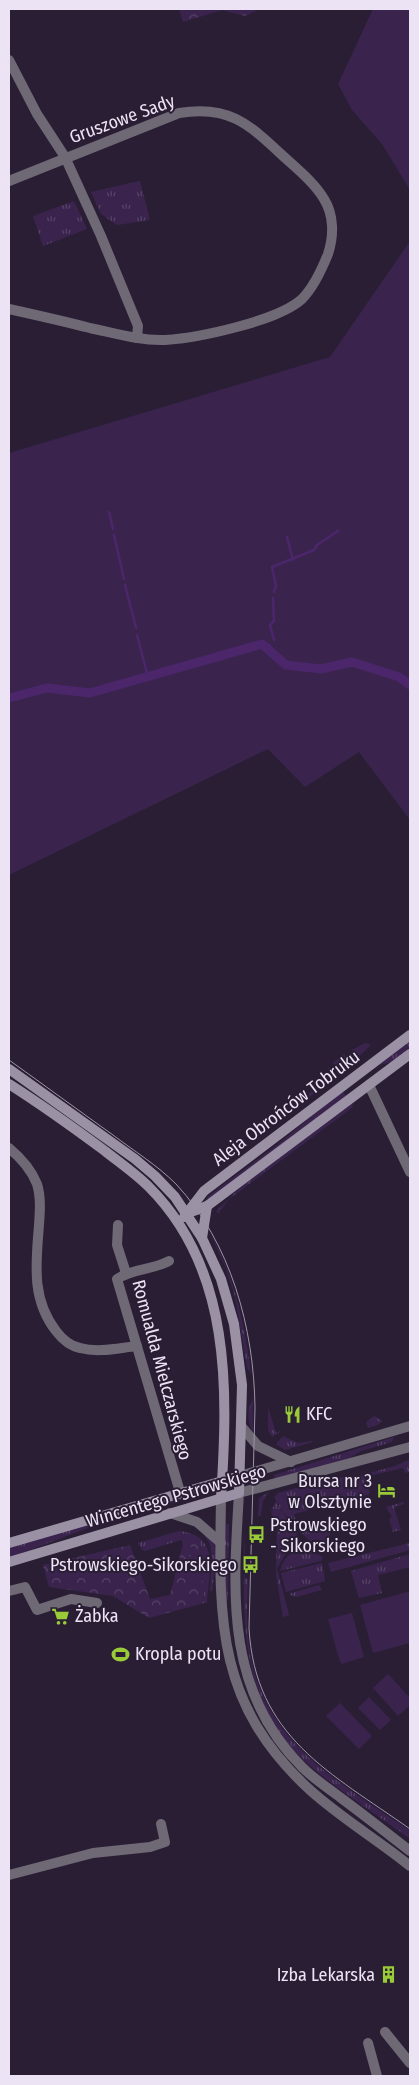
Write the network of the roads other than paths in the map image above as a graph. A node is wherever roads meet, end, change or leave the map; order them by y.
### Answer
1 (9, 60) edge
2 (65, 157) junction
3 (9, 180) edge
4 (9, 309) edge
5 (137, 338) junction
6 (410, 1035) edge
7 (410, 1054) edge
8 (9, 1069) edge
9 (9, 1084) edge
10 (369, 1085) junction
11 (9, 1148) edge
12 (410, 1172) edge
13 (206, 1206) junction
14 (187, 1214) junction
15 (177, 1222) junction
16 (118, 1225) dead end
17 (202, 1238) junction
18 (170, 1261) dead end
19 (126, 1273) junction
20 (137, 1346) junction
21 (240, 1426) junction
22 (410, 1426) edge
23 (410, 1447) edge
24 (291, 1462) junction
25 (240, 1476) junction
26 (222, 1480) junction
27 (180, 1492) junction
28 (239, 1494) junction
29 (220, 1498) junction
30 (170, 1513) junction
31 (9, 1543) edge
32 (221, 1543) junction
33 (9, 1562) edge
34 (9, 1591) edge
35 (97, 1603) dead end
36 (161, 1824) dead end
37 (410, 1851) edge
38 (410, 1866) edge
39 (9, 1876) edge
40 (385, 2032) dead end
41 (368, 2043) dead end
42 (410, 2063) edge
43 (377, 2076) edge

1 - 2 street
2 - 3 street, Gruszowe Sady
2 - 5 street, Gruszowe Sady
2 - 5 street, Gruszowe Sady
4 - 5 street, Gruszowe Sady
6 - 14 main road, Aleja Obrońców Tobruku
7 - 10 main road, Aleja Obrońców Tobruku
8 - 14 main road
9 - 15 main road
10 - 12 street
10 - 13 main road, Aleja Obrońców Tobruku
11 - 20 street
13 - 14 main road, Aleja Obrońców Tobruku
13 - 17 main road
14 - 15 main road, Aleja Obrońców Tobruku
14 - 17 main road
15 - 26 main road
16 - 19 street
17 - 21 main road
18 - 19 street, Romualda Mielczarskiego
19 - 20 street, Romualda Mielczarskiego
20 - 27 street, Romualda Mielczarskiego
21 - 24 street
21 - 25 main road
22 - 24 street, Wincentego Pstrowskiego
23 - 28 street, Wincentego Pstrowskiego
24 - 25 street, Wincentego Pstrowskiego
25 - 26 main road, Wincentego Pstrowskiego
25 - 28 main road
26 - 27 main road, Wincentego Pstrowskiego
26 - 29 main road
27 - 31 main road, Wincentego Pstrowskiego
28 - 29 main road, Wincentego Pstrowskiego
28 - 37 street
29 - 30 main road, Wincentego Pstrowskiego
29 - 32 street
30 - 32 street
30 - 33 main road, Wincentego Pstrowskiego
32 - 38 street
34 - 35 street
36 - 39 street
40 - 42 street
41 - 43 street

